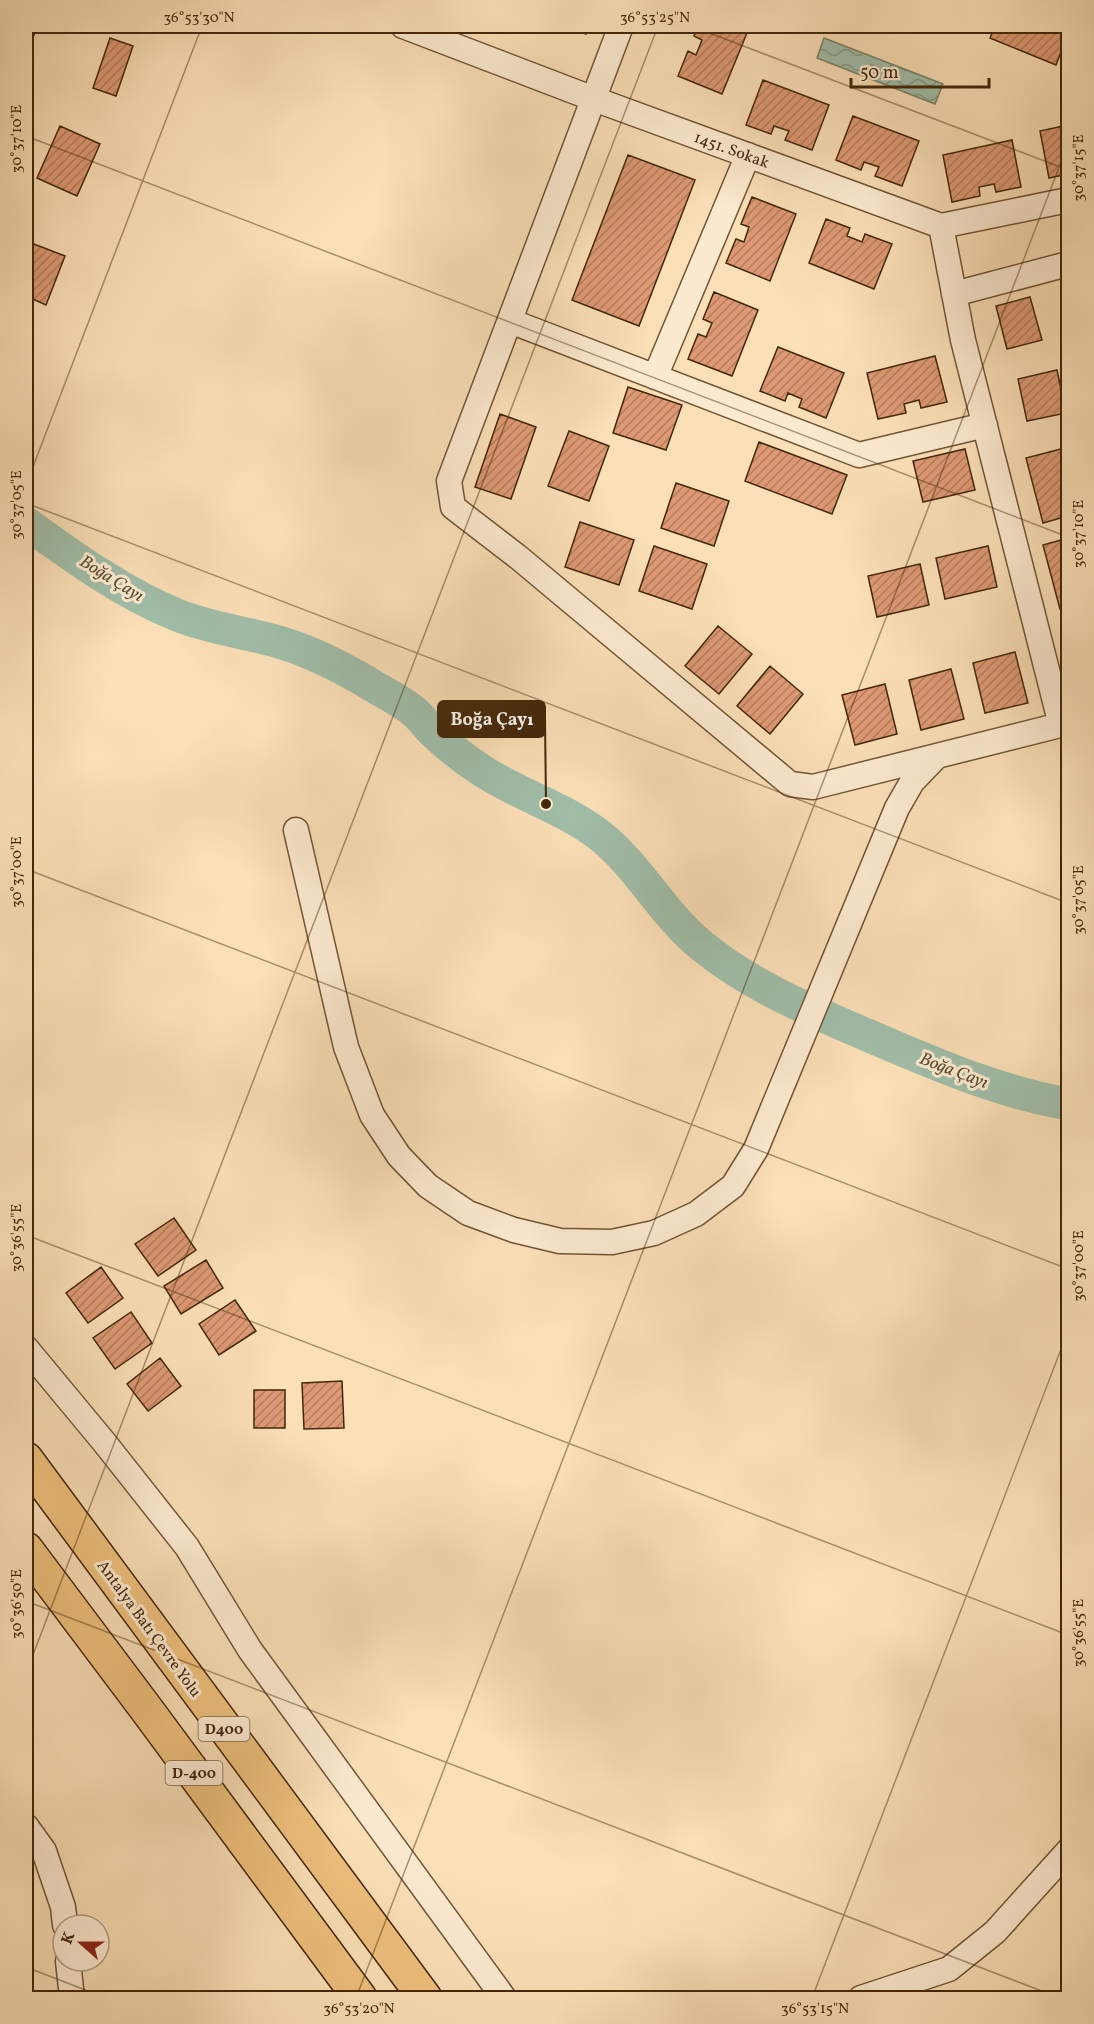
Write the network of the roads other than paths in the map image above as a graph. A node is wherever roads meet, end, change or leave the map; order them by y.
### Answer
1 (403, 26) edge
2 (621, 26) edge
3 (594, 99) junction
4 (748, 155) junction
5 (1068, 200) edge
6 (941, 226) junction
7 (1068, 264) edge
8 (954, 294) junction
9 (510, 321) junction
10 (655, 376) junction
11 (985, 424) junction
12 (1065, 724) edge
13 (937, 756) junction
14 (296, 830) dead end
15 (26, 1348) edge
16 (26, 1459) edge
17 (26, 1549) edge
18 (26, 1826) edge
19 (1068, 1851) edge
20 (64, 1913) edge
21 (69, 1973) edge
22 (72, 1998) edge
23 (360, 1998) edge
24 (425, 1998) edge
25 (504, 1998) edge
26 (861, 1998) edge

1 - 3 street, 1451. Sokak
2 - 3 street
3 - 4 street, 1451. Sokak
3 - 9 street
4 - 6 street, 1451. Sokak
4 - 10 street
5 - 6 street
6 - 8 street
7 - 8 street
8 - 11 street
9 - 10 street
9 - 13 street
10 - 11 street
11 - 12 street
12 - 13 street
13 - 14 street
15 - 25 street
16 - 24 highway, Antalya Batı Çevre Yolu / D400
17 - 23 highway, D-400
18 - 20 street
19 - 26 street
21 - 22 street

